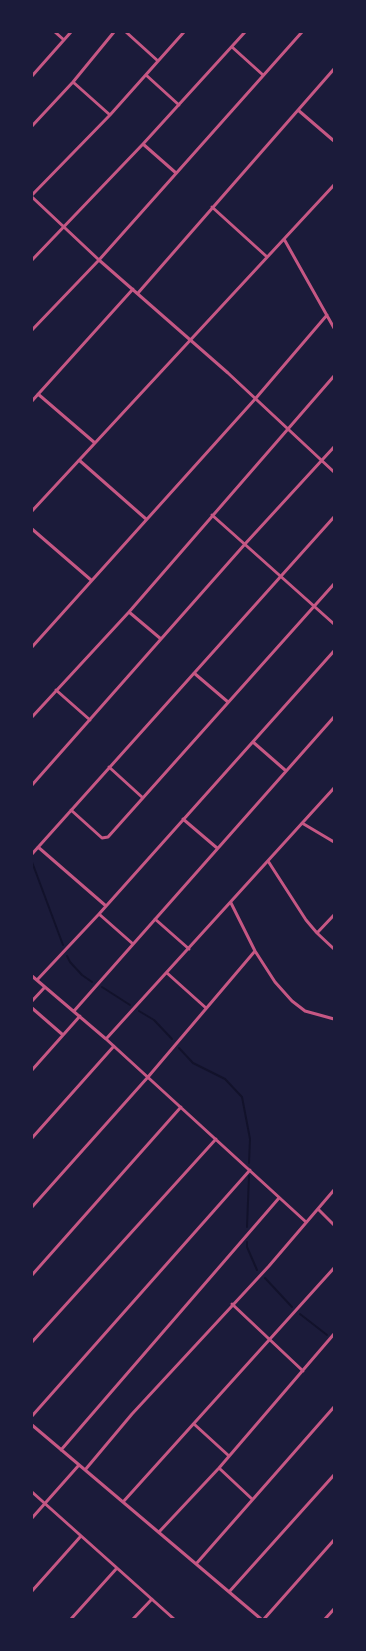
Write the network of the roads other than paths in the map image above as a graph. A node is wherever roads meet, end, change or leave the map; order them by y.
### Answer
1 (55, 32) edge
2 (71, 32) edge
3 (114, 32) edge
4 (126, 32) edge
5 (184, 32) edge
6 (246, 32) edge
7 (302, 32) edge
8 (64, 40) junction
9 (232, 47) junction
10 (158, 61) junction
11 (334, 69) edge
12 (146, 75) junction
13 (263, 75) junction
14 (32, 76) edge
15 (73, 82) junction
16 (179, 105) junction
17 (298, 110) junction
18 (110, 115) junction
19 (32, 126) edge
20 (334, 141) edge
21 (144, 144) junction
22 (176, 173) junction
23 (334, 185) edge
24 (32, 196) edge
25 (212, 207) junction
26 (64, 227) junction
27 (284, 239) junction
28 (266, 256) junction
29 (32, 260) edge
30 (99, 260) junction
31 (133, 289) junction
32 (138, 293) junction
33 (327, 315) junction
34 (334, 328) edge
35 (32, 330) edge
36 (190, 338) junction
37 (334, 376) edge
38 (38, 394) junction
39 (256, 398) junction
40 (32, 401) edge
41 (288, 428) junction
42 (94, 443) junction
43 (334, 447) edge
44 (79, 460) junction
45 (322, 460) junction
46 (334, 472) edge
47 (32, 511) edge
48 (212, 515) junction
49 (334, 517) edge
50 (146, 519) junction
51 (32, 529) edge
52 (245, 544) junction
53 (281, 576) junction
54 (92, 580) junction
55 (334, 584) edge
56 (314, 606) junction
57 (129, 612) junction
58 (334, 624) edge
59 (161, 639) junction
60 (32, 647) edge
61 (334, 651) edge
62 (194, 673) junction
63 (56, 690) junction
64 (228, 702) junction
65 (32, 717) edge
66 (334, 717) edge
67 (90, 720) junction
68 (253, 742) junction
69 (109, 767) junction
70 (285, 770) junction
71 (32, 785) edge
72 (334, 788) edge
73 (143, 798) junction
74 (71, 810) junction
75 (183, 819) junction
76 (302, 823) junction
77 (334, 842) edge
78 (38, 847) junction
79 (217, 848) junction
80 (32, 854) edge
81 (268, 861) junction
82 (231, 903) junction
83 (106, 906) junction
84 (99, 914) junction
85 (334, 915) edge
86 (155, 919) junction
87 (317, 933) junction
88 (133, 944) junction
89 (189, 949) junction
90 (334, 949) edge
91 (255, 951) junction
92 (167, 973) junction
93 (32, 976) edge
94 (37, 980) junction
95 (44, 987) junction
96 (32, 1001) edge
97 (32, 1008) edge
98 (206, 1008) junction
99 (74, 1011) junction
100 (80, 1016) junction
101 (334, 1019) edge
102 (63, 1035) junction
103 (106, 1039) junction
104 (114, 1046) junction
105 (32, 1070) edge
106 (148, 1077) junction
107 (181, 1107) junction
108 (32, 1138) edge
109 (216, 1139) junction
110 (250, 1170) junction
111 (334, 1190) edge
112 (278, 1198) junction
113 (32, 1207) edge
114 (318, 1209) junction
115 (306, 1222) junction
116 (334, 1225) edge
117 (334, 1268) edge
118 (32, 1275) edge
119 (232, 1304) junction
120 (334, 1334) edge
121 (269, 1340) junction
122 (32, 1342) edge
123 (303, 1371) junction
124 (334, 1407) edge
125 (32, 1416) edge
126 (194, 1424) junction
127 (32, 1425) edge
128 (61, 1450) junction
129 (230, 1456) junction
130 (79, 1465) junction
131 (219, 1468) junction
132 (85, 1470) junction
133 (334, 1475) edge
134 (32, 1492) edge
135 (252, 1499) junction
136 (123, 1502) junction
137 (45, 1504) junction
138 (32, 1518) edge
139 (159, 1532) junction
140 (82, 1536) junction
141 (334, 1540) edge
142 (196, 1564) junction
143 (117, 1568) junction
144 (32, 1591) edge
145 (229, 1592) junction
146 (152, 1599) junction
147 (334, 1609) edge
148 (71, 1619) edge
149 (133, 1619) edge
150 (174, 1619) edge
151 (262, 1619) edge
152 (325, 1619) edge

1 - 8 street
2 - 8 street
3 - 15 street
4 - 10 street
5 - 10 street
6 - 9 street
7 - 13 street
8 - 14 street
9 - 13 street
9 - 16 street
10 - 12 street
11 - 17 street
12 - 16 street
12 - 18 street
13 - 22 street
15 - 18 street
15 - 19 street
16 - 21 street
17 - 20 street
17 - 25 street
18 - 24 street
21 - 22 street
21 - 26 street
22 - 30 street
23 - 27 street
24 - 26 street
25 - 28 street
25 - 32 street
26 - 29 street
26 - 30 street
27 - 28 street
27 - 33 street
28 - 36 street
30 - 31 street
30 - 35 street
31 - 32 street
31 - 38 street
32 - 36 street
33 - 34 street
33 - 39 street
36 - 39 street
36 - 42 street
37 - 41 street
38 - 40 street
38 - 42 street
39 - 41 street
39 - 50 street
41 - 45 street
41 - 48 street
42 - 44 street
43 - 45 street
44 - 47 street
44 - 50 street
45 - 46 street
45 - 52 street
48 - 52 street
48 - 57 street
49 - 53 street
50 - 54 street
51 - 54 street
52 - 53 street
52 - 59 street
53 - 56 street
53 - 62 street
54 - 60 street
55 - 56 street
56 - 58 street
56 - 64 street
57 - 59 street
57 - 63 street
59 - 67 street
61 - 68 street
62 - 64 street
62 - 69 street
63 - 65 street
63 - 67 street
64 - 73 street
66 - 70 street
67 - 71 street
68 - 70 street
68 - 75 street
69 - 73 street
69 - 74 street
70 - 79 street
72 - 76 street
73 - 74 street
74 - 78 street
75 - 79 street
75 - 83 street
76 - 77 street
76 - 81 street
78 - 80 street
78 - 83 street
79 - 86 street
81 - 82 street
81 - 87 street
82 - 89 street
82 - 91 street
83 - 84 street
84 - 88 street
84 - 94 street
85 - 87 street
86 - 88 street
86 - 89 street
87 - 90 street
88 - 99 street
89 - 92 street
91 - 98 street
91 - 101 street
92 - 98 street
92 - 103 street
93 - 94 street
94 - 95 street
95 - 96 street
95 - 99 street
97 - 102 street
98 - 106 street
99 - 100 street
100 - 102 street
100 - 103 street
102 - 105 street
103 - 104 street
104 - 106 street
104 - 108 street
106 - 107 street
106 - 113 street
107 - 109 street
107 - 118 street
109 - 110 street
109 - 122 street
110 - 112 street
110 - 125 street
111 - 114 street
112 - 115 street
112 - 128 street
114 - 115 street
114 - 116 street
115 - 119 street
117 - 121 street
119 - 121 street
119 - 132 street
120 - 123 street
121 - 123 street
121 - 126 street
123 - 129 street
124 - 135 street
126 - 129 street
126 - 136 street
127 - 128 street
128 - 130 street
129 - 131 street
130 - 132 street
130 - 137 street
131 - 135 street
131 - 139 street
132 - 136 street
133 - 145 street
134 - 137 street
135 - 142 street
136 - 139 street
137 - 138 street
137 - 140 street
139 - 142 street
140 - 143 street
140 - 144 street
141 - 151 street
142 - 145 street
143 - 146 street
143 - 148 street
145 - 151 street
146 - 149 street
146 - 150 street
147 - 152 street

